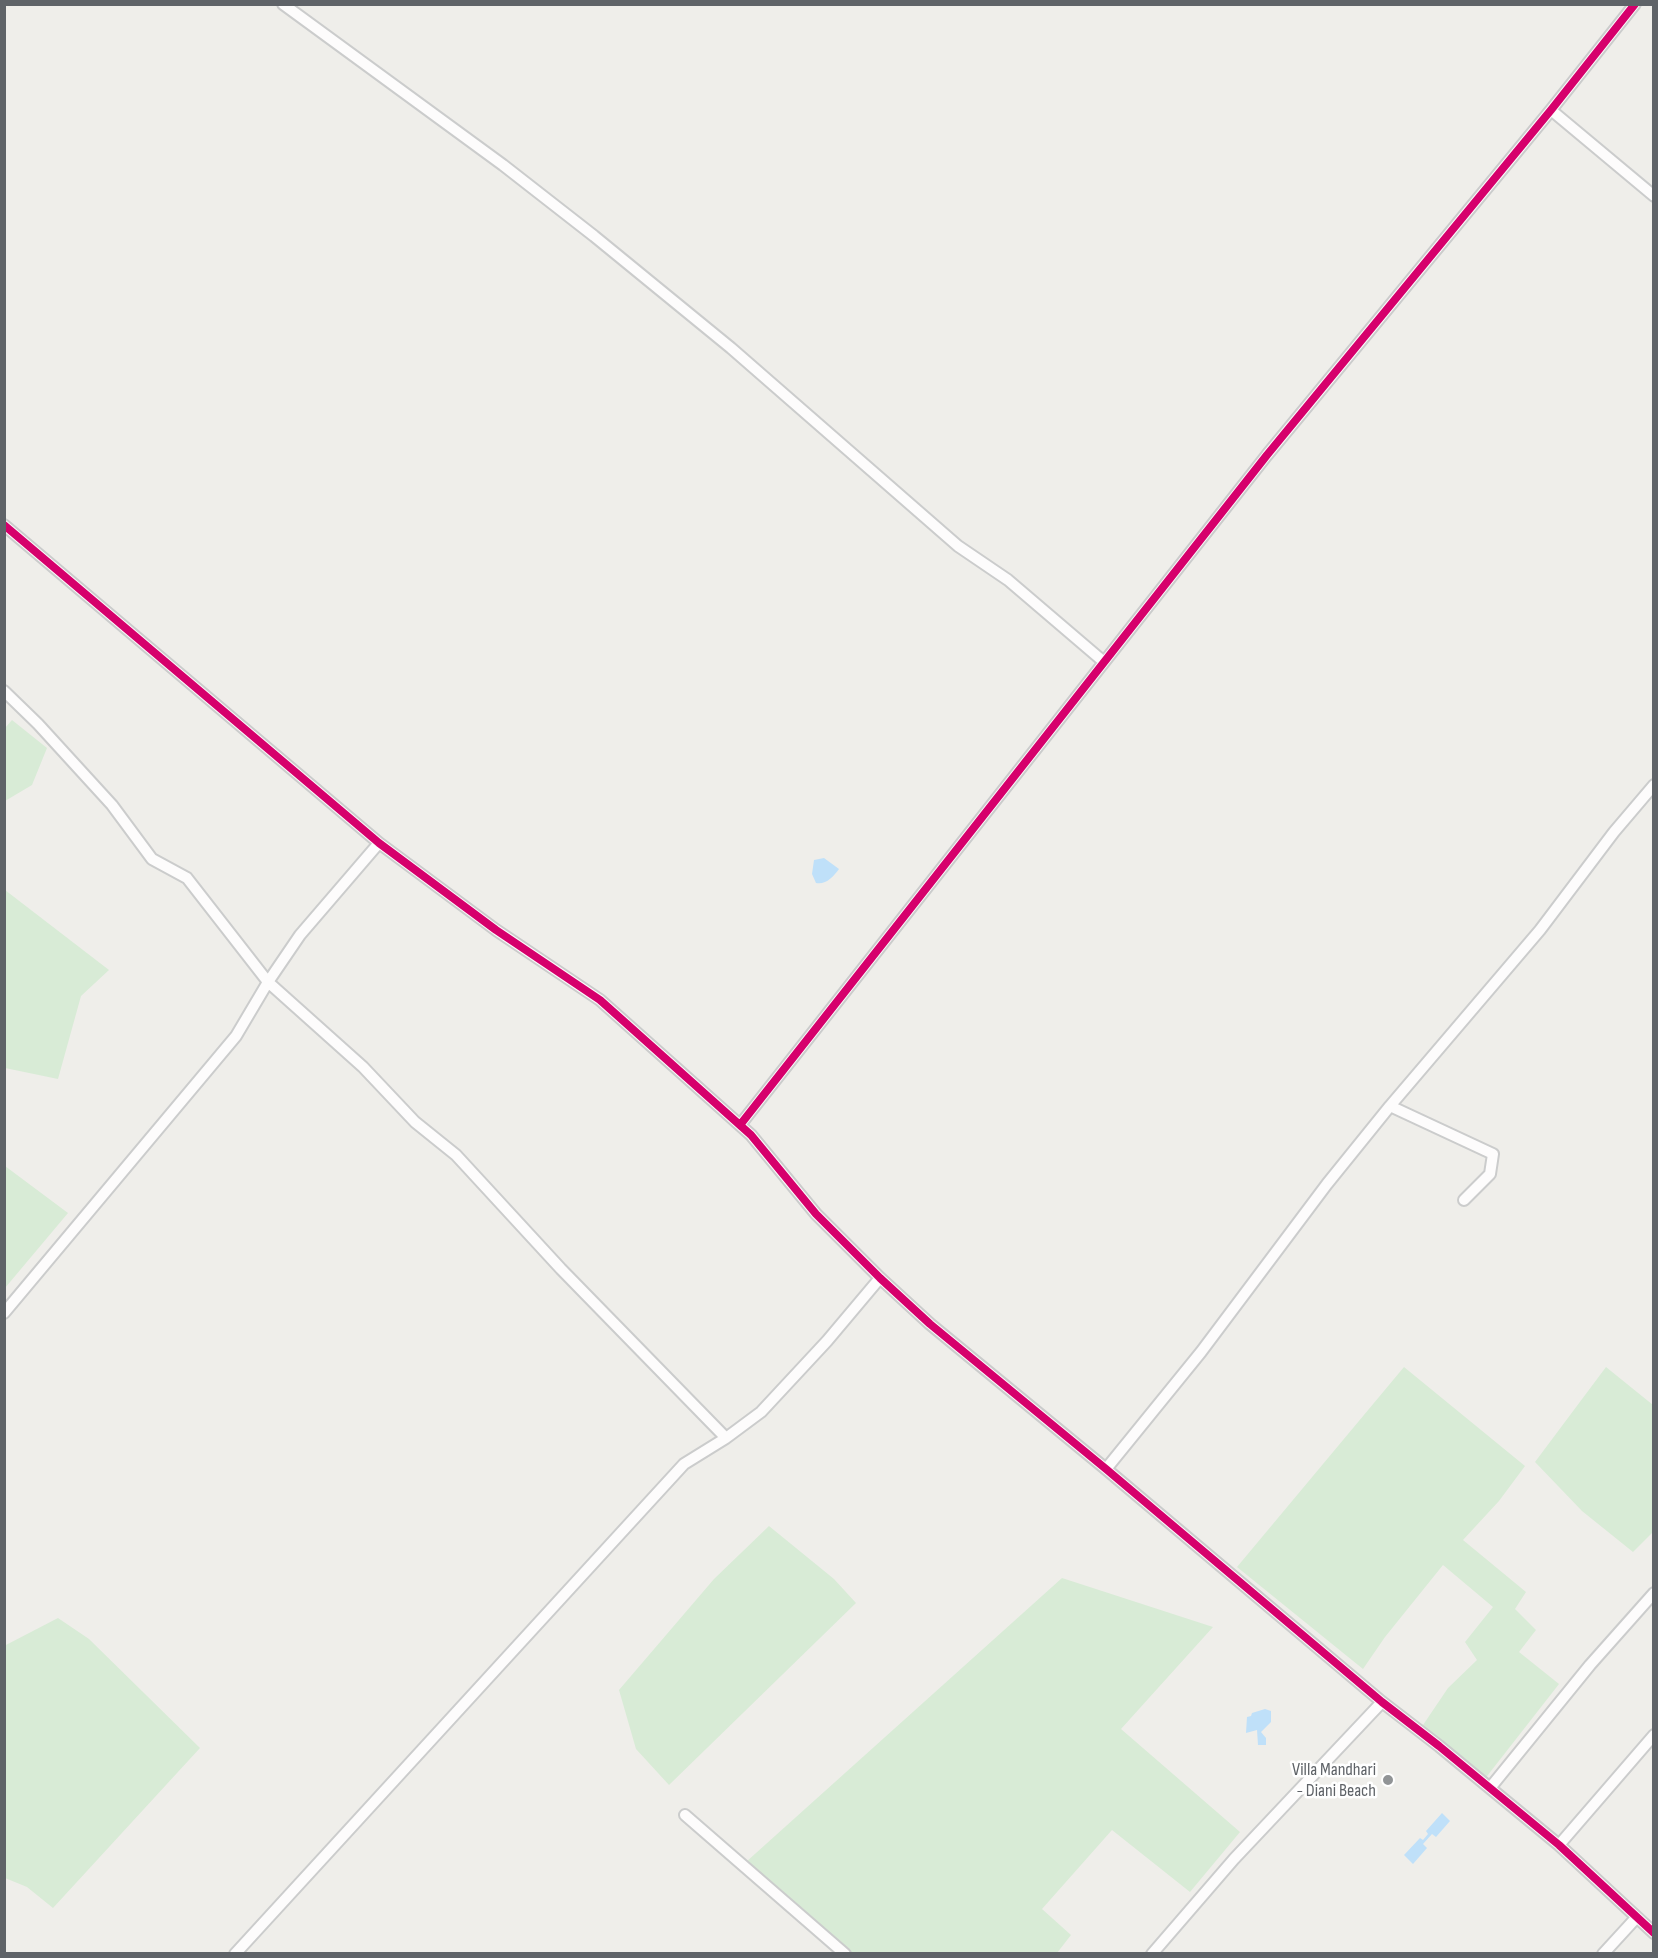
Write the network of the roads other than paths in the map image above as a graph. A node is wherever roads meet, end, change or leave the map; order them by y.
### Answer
1 (283, 4) edge
2 (1635, 4) edge
3 (1551, 110) junction
4 (1653, 196) edge
5 (4, 525) edge
6 (1104, 662) junction
7 (4, 691) edge
8 (1653, 785) edge
9 (379, 843) junction
10 (268, 982) junction
11 (1390, 1106) junction
12 (740, 1125) junction
13 (1464, 1200) dead end
14 (880, 1278) junction
15 (4, 1313) edge
16 (726, 1438) junction
17 (1106, 1469) junction
18 (1653, 1593) edge
19 (1382, 1702) junction
20 (1653, 1735) edge
21 (1490, 1788) junction
22 (685, 1815) dead end
23 (1559, 1845) junction
24 (1636, 1918) junction
25 (1653, 1933) edge
26 (235, 1953) edge
27 (845, 1953) edge
28 (1152, 1953) edge
29 (1603, 1953) edge

1 - 6 street
2 - 3 street
3 - 4 street
3 - 6 street
5 - 9 street
6 - 12 street
7 - 10 street
8 - 11 street
9 - 10 street
9 - 12 street
10 - 15 street
10 - 16 street
11 - 13 street
11 - 17 street
12 - 14 street
14 - 16 street
14 - 17 street
16 - 26 street
17 - 19 street
18 - 21 street
19 - 21 street
19 - 28 street
20 - 23 street
21 - 23 street
22 - 27 street
23 - 24 street
24 - 25 street
24 - 29 street

